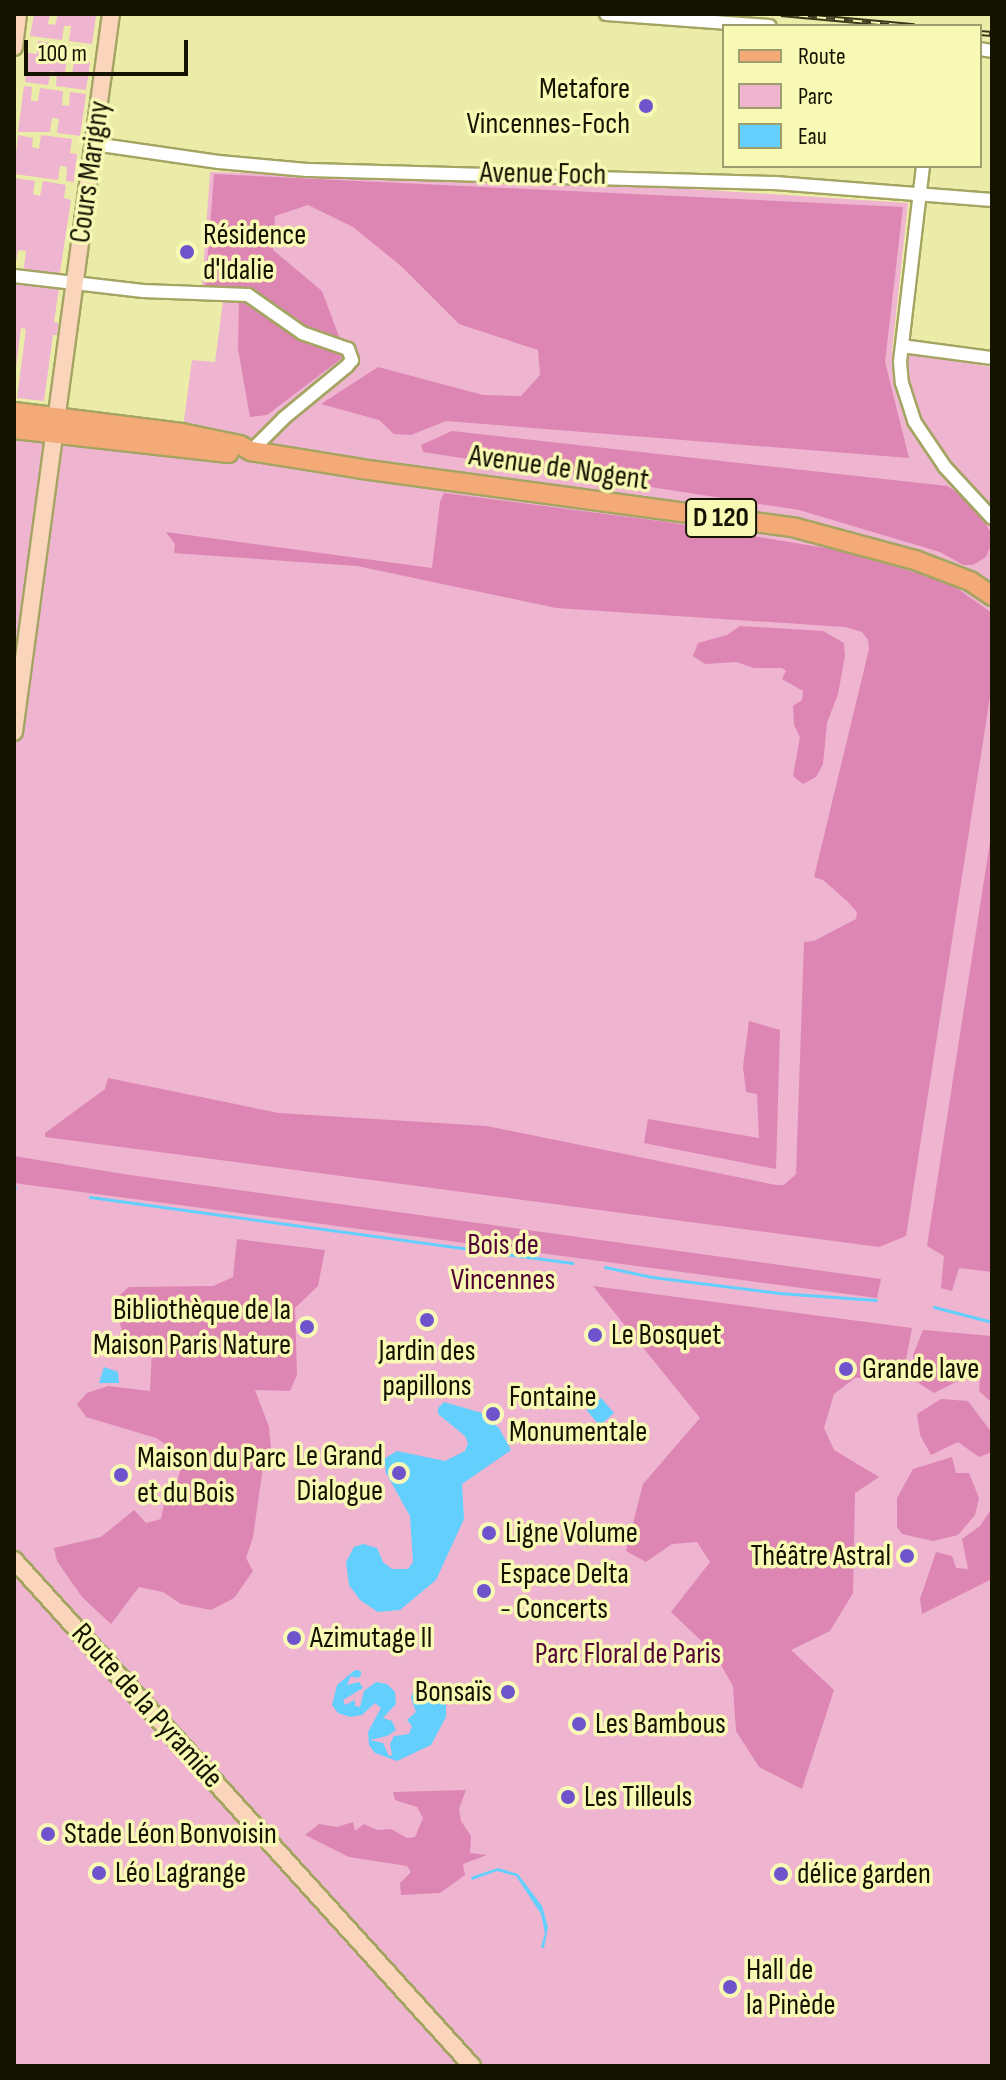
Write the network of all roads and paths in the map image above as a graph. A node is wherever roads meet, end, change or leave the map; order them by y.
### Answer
1 (18, 14) edge
2 (111, 14) edge
3 (606, 14) edge
4 (743, 24) edge
5 (14, 47) edge
6 (94, 144) junction
7 (923, 168) edge
8 (920, 194) junction
9 (992, 200) edge
10 (14, 276) edge
11 (75, 283) junction
12 (902, 346) junction
13 (992, 358) edge
14 (14, 412) edge
15 (14, 429) edge
16 (55, 431) junction
17 (251, 451) junction
18 (992, 518) edge
19 (991, 590) edge
20 (14, 732) edge
21 (14, 1560) edge
22 (472, 2066) edge

1 - 5 street
2 - 6 street, Cours Marigny
3 - 4 street
6 - 8 street, Avenue Foch
6 - 11 street, Cours Marigny
7 - 8 street
8 - 9 street, Avenue Foch
8 - 12 street
10 - 11 street, Cours Marigny
11 - 16 street, Cours Marigny
11 - 17 street
12 - 13 street
12 - 18 street
14 - 16 main road, D 120
15 - 16 main road, D 120
16 - 17 main road, Avenue de Nogent / D 120
16 - 20 street, Cours Marigny
17 - 19 main road, Avenue de Nogent / D 120
21 - 22 street, Route de la Pyramide

